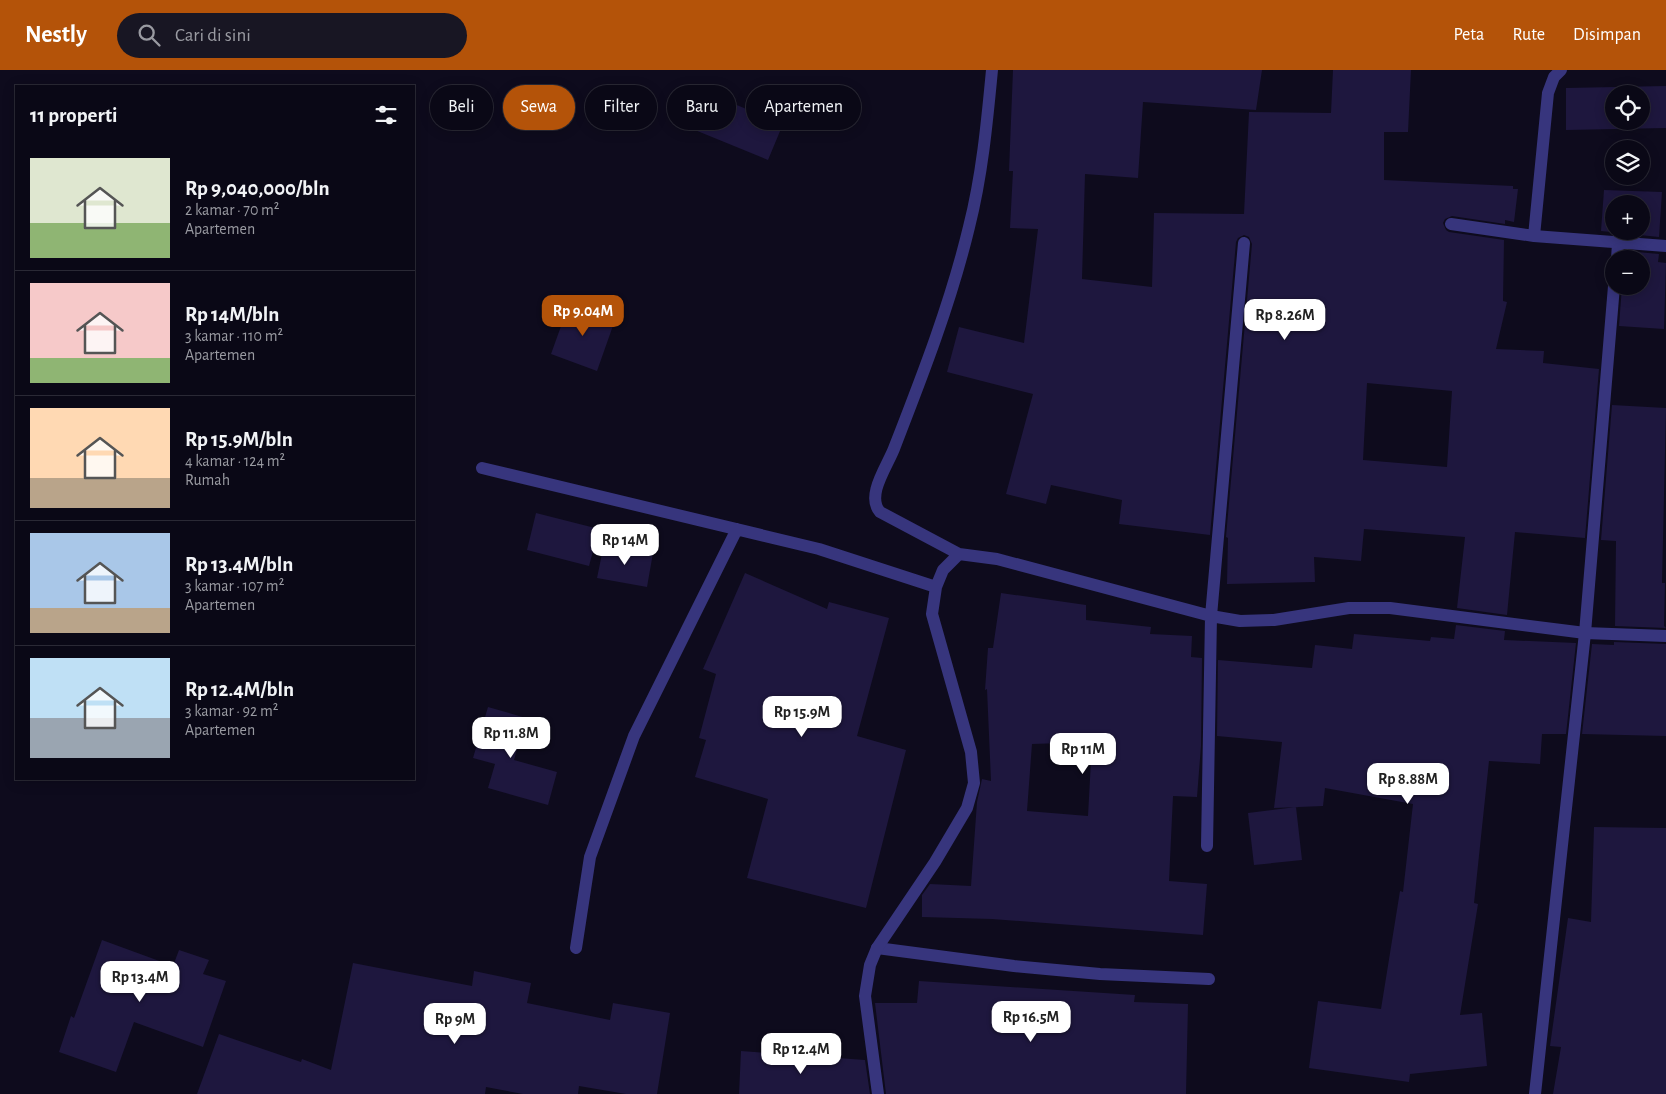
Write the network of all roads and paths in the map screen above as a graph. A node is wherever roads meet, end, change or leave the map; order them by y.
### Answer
1 (992, 70) edge
2 (1561, 70) edge
3 (1451, 224) dead end
4 (1534, 236) junction
5 (1244, 243) dead end
6 (1618, 243) junction
7 (1666, 246) edge
8 (1618, 250) edge
9 (1613, 295) edge
10 (482, 468) dead end
11 (737, 529) junction
12 (959, 554) junction
13 (936, 586) junction
14 (1211, 616) junction
15 (1585, 633) junction
16 (1666, 636) edge
17 (1207, 846) dead end
18 (576, 948) dead end
19 (877, 948) junction
20 (1209, 979) dead end
21 (878, 1094) edge
22 (1535, 1094) edge

1 - 12 street
2 - 4 street
3 - 4 street
4 - 6 street
5 - 14 street
6 - 7 street
6 - 8 street
9 - 15 street
10 - 11 street
11 - 13 street
11 - 18 street
12 - 13 street
12 - 14 street
13 - 19 street
14 - 15 street
14 - 17 street
15 - 16 street
15 - 22 street
19 - 20 street
19 - 21 street

